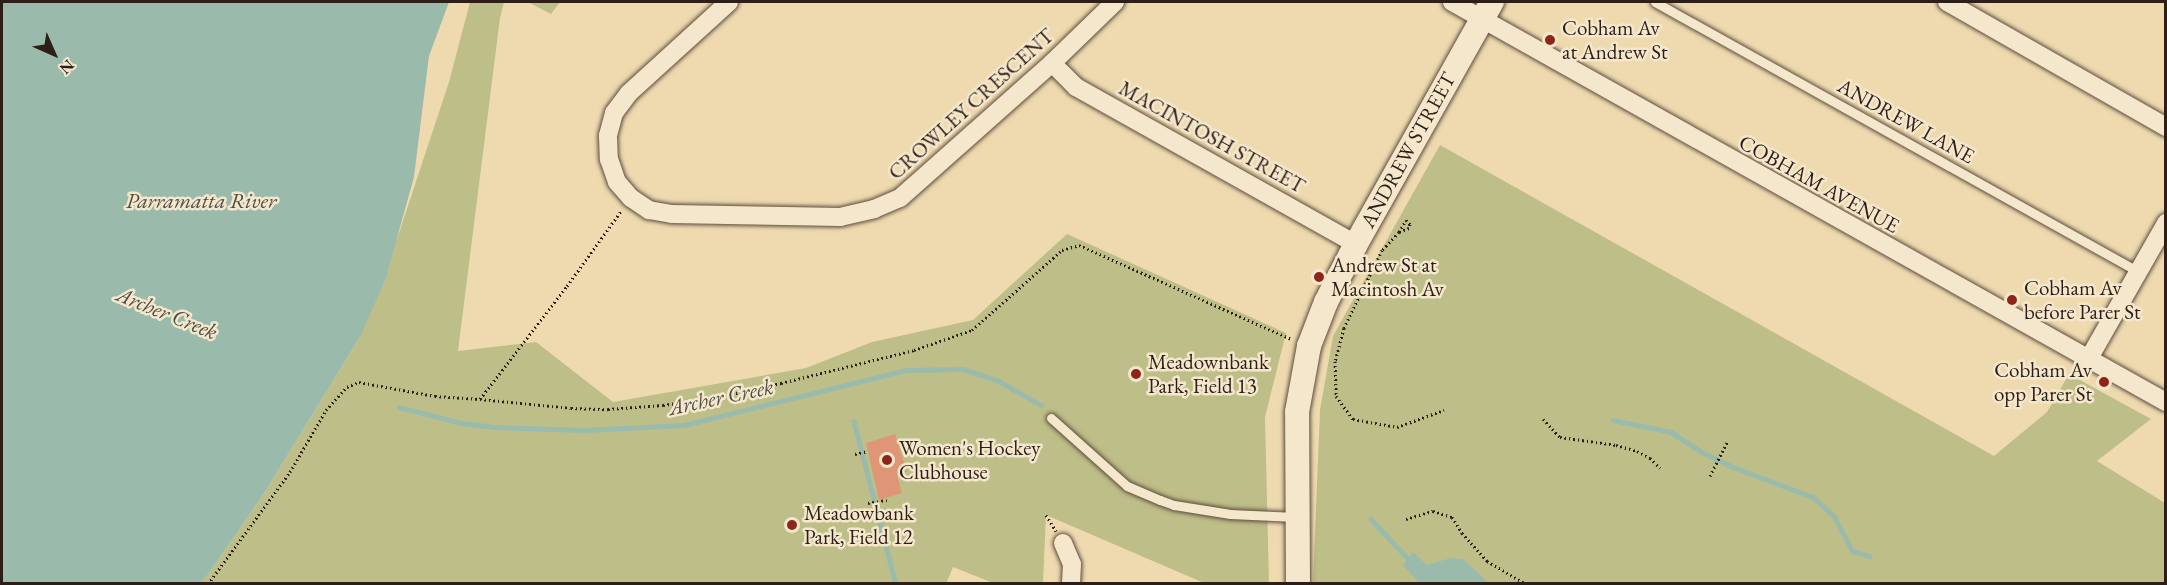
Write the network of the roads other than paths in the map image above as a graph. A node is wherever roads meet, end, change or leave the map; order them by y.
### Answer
1 (729, 2) edge
2 (1115, 2) edge
3 (1452, 2) edge
4 (1655, 2) edge
5 (1947, 2) edge
6 (1487, 10) edge
7 (1052, 63) junction
8 (2166, 128) edge
9 (2166, 223) edge
10 (1356, 244) junction
11 (2139, 272) junction
12 (2088, 360) junction
13 (2166, 402) edge
14 (1051, 418) dead end
15 (1296, 517) junction
16 (1063, 543) dead end
17 (1071, 584) edge
18 (1298, 584) edge

1 - 7 street, CROWLEY CRESCENT
2 - 7 street, CROWLEY CRESCENT
3 - 6 street, COBHAM AVENUE
4 - 11 lane, ANDREW LANE
5 - 8 street
6 - 10 main road, ANDREW STREET
6 - 12 street, COBHAM AVENUE
7 - 10 street, MACINTOSH STREET
9 - 11 street
10 - 15 main road, ANDREW STREET
11 - 12 street
12 - 13 street, COBHAM AVENUE
14 - 15 lane
15 - 18 main road, ANDREW STREET
16 - 17 street

